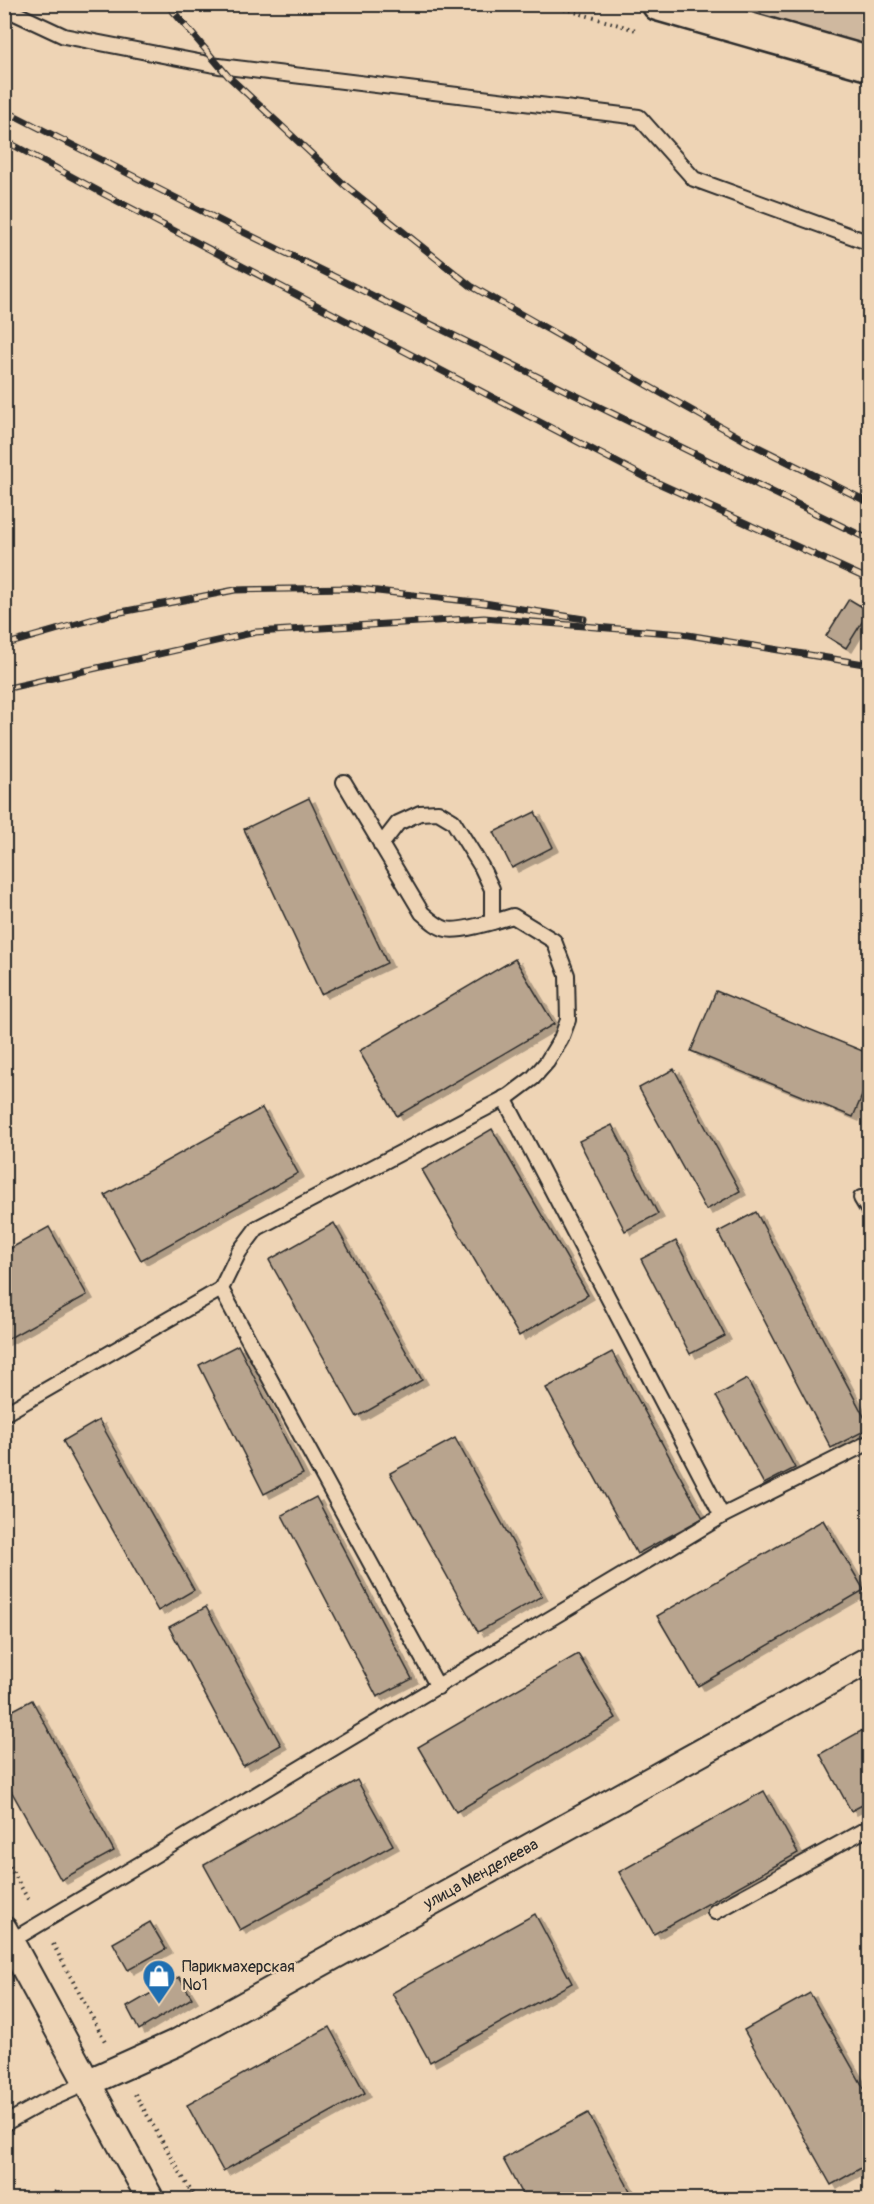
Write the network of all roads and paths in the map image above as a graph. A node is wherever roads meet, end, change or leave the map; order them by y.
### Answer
1 (659, 4) edge
2 (4, 8) edge
3 (870, 64) edge
4 (870, 243) edge
5 (344, 782) dead end
6 (381, 845) junction
7 (492, 922) junction
8 (504, 1098) junction
9 (861, 1198) dead end
10 (870, 1213) edge
11 (221, 1289) junction
12 (4, 1414) edge
13 (870, 1442) edge
14 (722, 1516) junction
15 (870, 1659) edge
16 (438, 1686) junction
17 (870, 1827) edge
18 (4, 1856) edge
19 (715, 1912) dead end
20 (41, 1923) junction
21 (8, 1936) edge
22 (120, 2068) junction
23 (89, 2082) junction
24 (4, 2124) edge
25 (151, 2199) edge
26 (196, 2199) edge

1 - 3 main road
2 - 4 lane
5 - 6 lane
6 - 7 lane
6 - 7 lane
7 - 8 lane
8 - 11 lane
8 - 14 lane
9 - 10 lane
11 - 12 lane
11 - 16 lane
13 - 14 lane
14 - 16 lane
15 - 22 street, улица Менделеева
16 - 20 lane
17 - 19 lane
18 - 20 path
20 - 21 lane
20 - 22 path
21 - 23 street
22 - 23 street, улица Менделеева
22 - 26 path
23 - 24 lane
23 - 25 street

